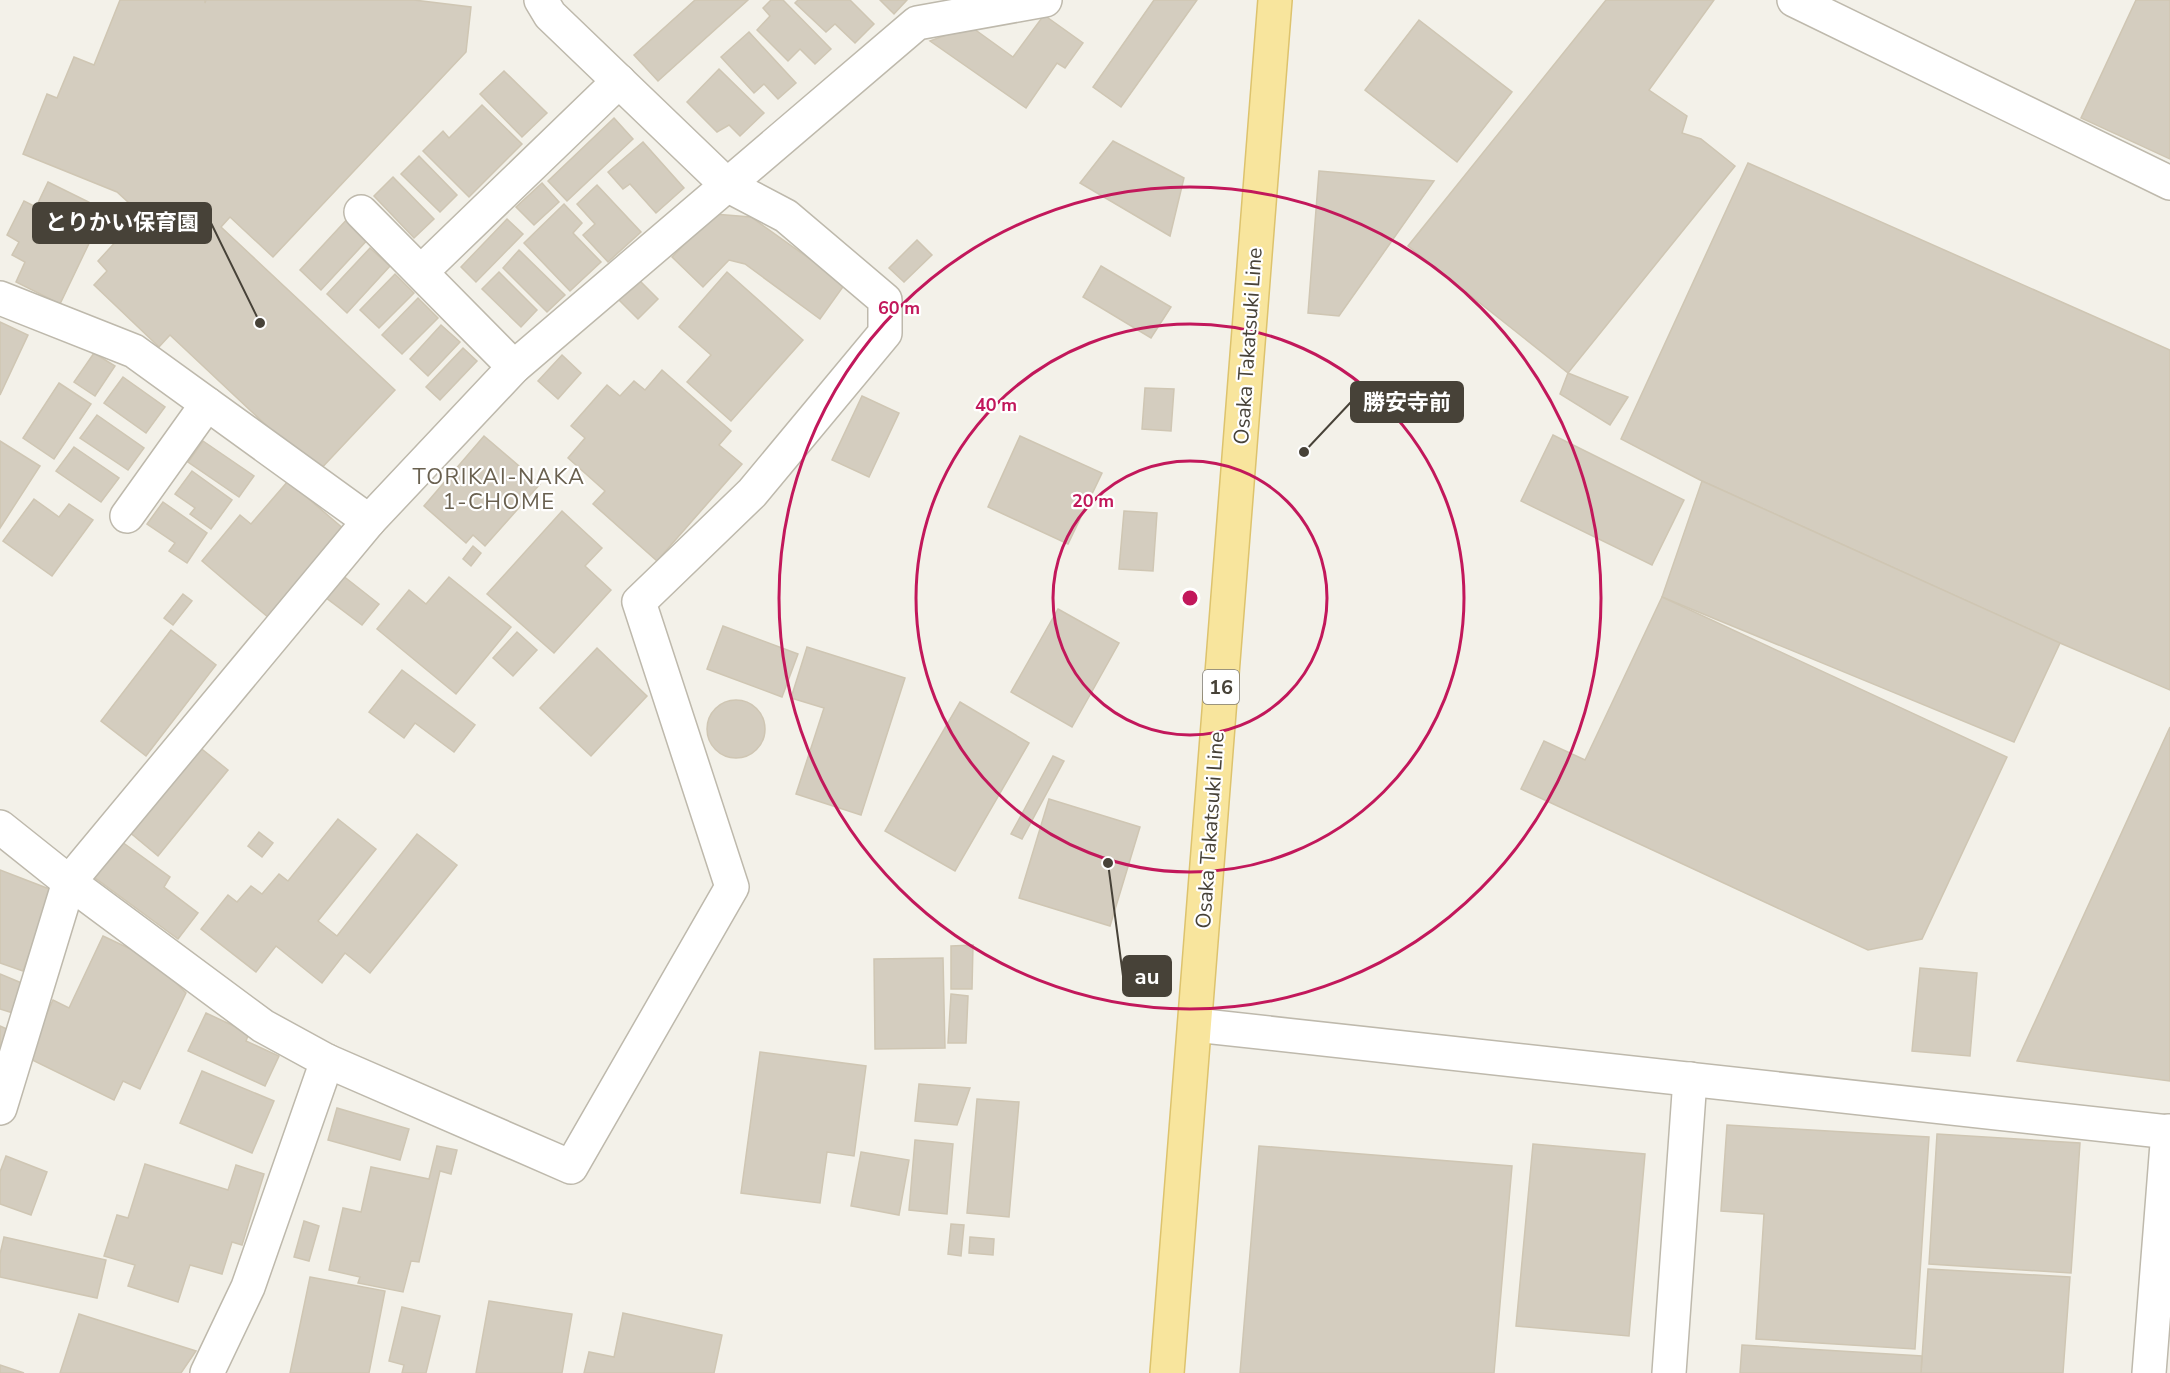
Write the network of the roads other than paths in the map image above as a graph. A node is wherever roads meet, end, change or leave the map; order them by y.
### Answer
1 (541, 0) edge
2 (1045, 0) edge
3 (1275, 0) edge
4 (1794, 0) edge
5 (619, 81) junction
6 (2170, 183) edge
7 (727, 185) junction
8 (361, 212) dead end
9 (421, 272) junction
10 (0, 298) edge
11 (514, 367) junction
12 (207, 404) junction
13 (127, 516) dead end
14 (369, 521) junction
15 (0, 827) edge
16 (69, 882) junction
17 (1195, 1025) junction
18 (327, 1061) junction
19 (1690, 1079) junction
20 (0, 1108) edge
21 (2169, 1132) edge
22 (207, 1373) edge
23 (1167, 1373) edge
24 (1669, 1373) edge
25 (2149, 1373) edge

1 - 5 street
2 - 7 street
3 - 17 main road, Osaka Takatsuki Line / 16
4 - 6 street
5 - 7 street
5 - 9 street
7 - 11 street
7 - 18 street
8 - 9 street
9 - 11 street
10 - 12 street
11 - 14 street
12 - 13 street
12 - 14 street
14 - 16 street
15 - 16 street
16 - 18 street
16 - 20 street
17 - 19 street
17 - 23 main road, Osaka Takatsuki Line / 16
18 - 22 street
19 - 21 street
19 - 24 street
21 - 25 street

